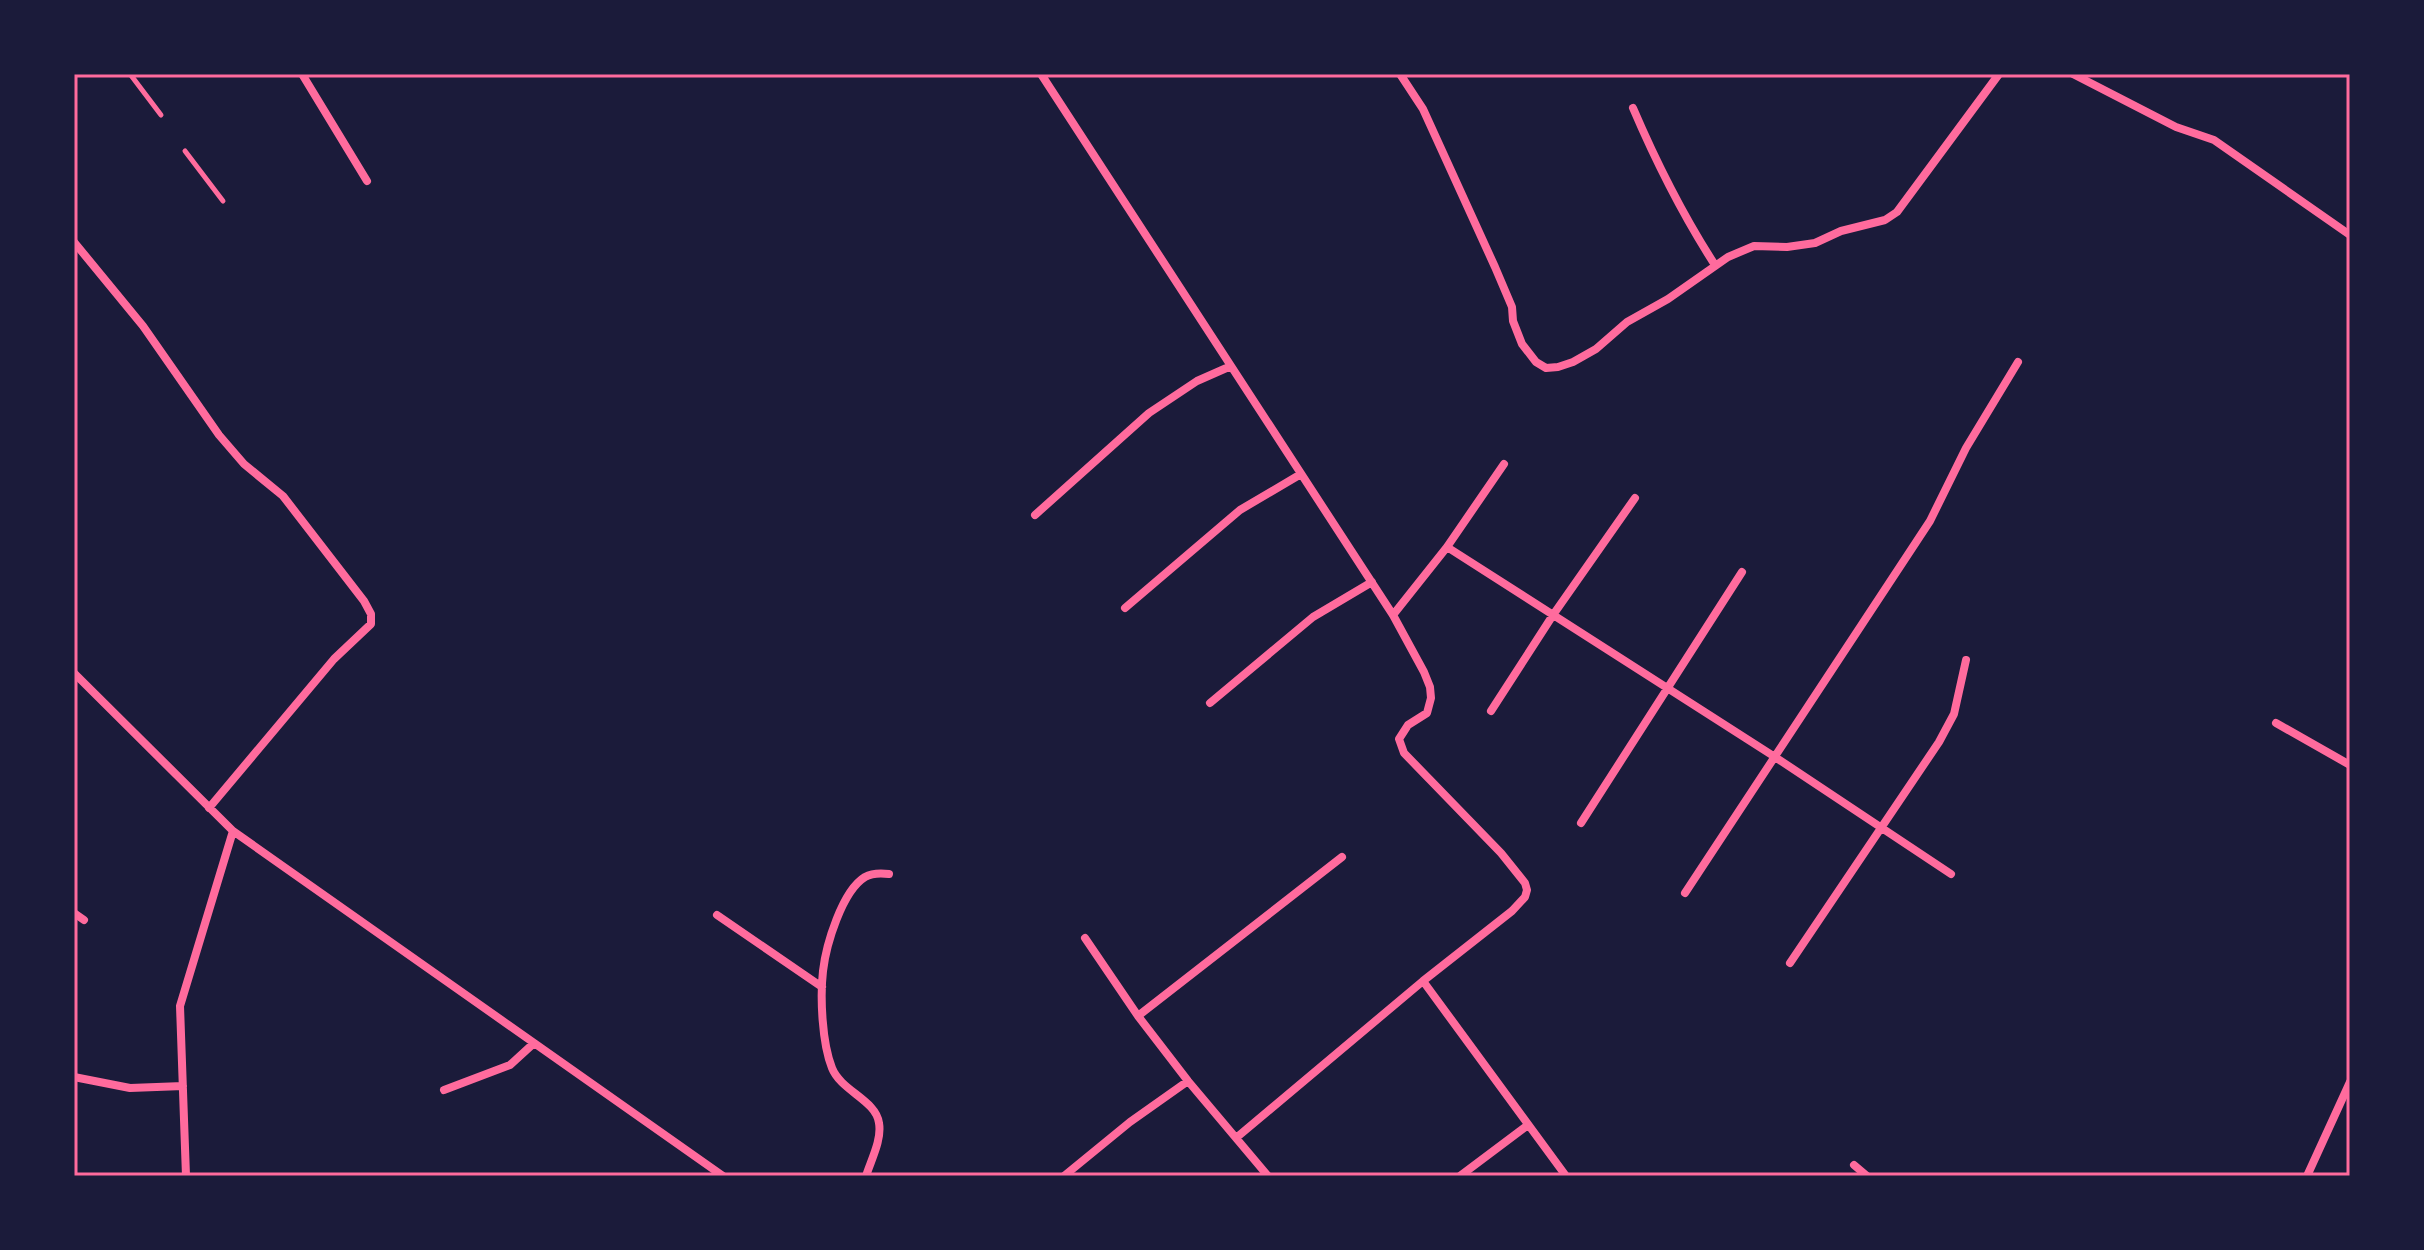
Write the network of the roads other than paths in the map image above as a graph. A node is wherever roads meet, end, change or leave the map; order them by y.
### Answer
1 (130, 74) edge
2 (302, 74) edge
3 (1041, 74) edge
4 (1400, 74) edge
5 (1999, 74) edge
6 (2073, 74) edge
7 (1633, 108) dead end
8 (161, 115) dead end
9 (185, 151) dead end
10 (367, 181) dead end
11 (223, 201) dead end
12 (2350, 235) edge
13 (74, 242) edge
14 (1715, 265) junction
15 (2018, 362) dead end
16 (1231, 366) junction
17 (1504, 464) dead end
18 (1301, 474) junction
19 (1635, 498) dead end
20 (1035, 515) dead end
21 (1447, 547) junction
22 (1742, 572) dead end
23 (1372, 582) junction
24 (1125, 608) dead end
25 (1393, 615) junction
26 (1553, 615) junction
27 (1966, 660) dead end
28 (74, 673) edge
29 (1667, 688) junction
30 (1210, 703) dead end
31 (1491, 711) dead end
32 (2276, 723) dead end
33 (1775, 757) junction
34 (2350, 765) edge
35 (209, 808) junction
36 (1581, 823) dead end
37 (1880, 827) junction
38 (233, 831) junction
39 (1342, 857) dead end
40 (889, 874) dead end
41 (1951, 874) dead end
42 (1685, 893) dead end
43 (74, 913) edge
44 (717, 915) dead end
45 (84, 920) dead end
46 (1085, 938) dead end
47 (1790, 963) dead end
48 (1423, 981) junction
49 (822, 987) junction
50 (1138, 1016) junction
51 (533, 1044) junction
52 (74, 1077) edge
53 (1188, 1081) junction
54 (2350, 1082) edge
55 (183, 1086) junction
56 (444, 1090) dead end
57 (1528, 1125) junction
58 (1236, 1138) junction
59 (1854, 1165) dead end
60 (186, 1176) edge
61 (723, 1176) edge
62 (866, 1176) edge
63 (1064, 1176) edge
64 (1268, 1176) edge
65 (1460, 1176) edge
66 (1566, 1176) edge
67 (1867, 1176) edge
68 (2307, 1176) edge

1 - 8 lane
2 - 10 street
3 - 16 street
4 - 14 street
5 - 14 street
6 - 12 street
7 - 14 street
9 - 11 lane
13 - 35 street
15 - 33 street
16 - 18 street
16 - 20 street
17 - 21 street
18 - 23 street
18 - 24 street
19 - 26 street
21 - 25 street
21 - 26 street
22 - 29 street
23 - 25 street
23 - 30 street
25 - 48 street
26 - 29 street
26 - 31 street
27 - 37 street
28 - 35 street
29 - 33 street
29 - 36 street
32 - 34 street
33 - 37 street
33 - 42 street
35 - 38 street
37 - 41 street
37 - 47 street
38 - 51 street
38 - 55 street
39 - 50 street
40 - 49 street
43 - 45 street
44 - 49 street
46 - 50 street
48 - 57 street
48 - 58 street
49 - 62 street
50 - 53 street
51 - 56 street
51 - 61 street
52 - 55 street
53 - 58 street
53 - 63 street
54 - 68 street
55 - 60 street
57 - 65 street
57 - 66 street
58 - 64 street
59 - 67 street

